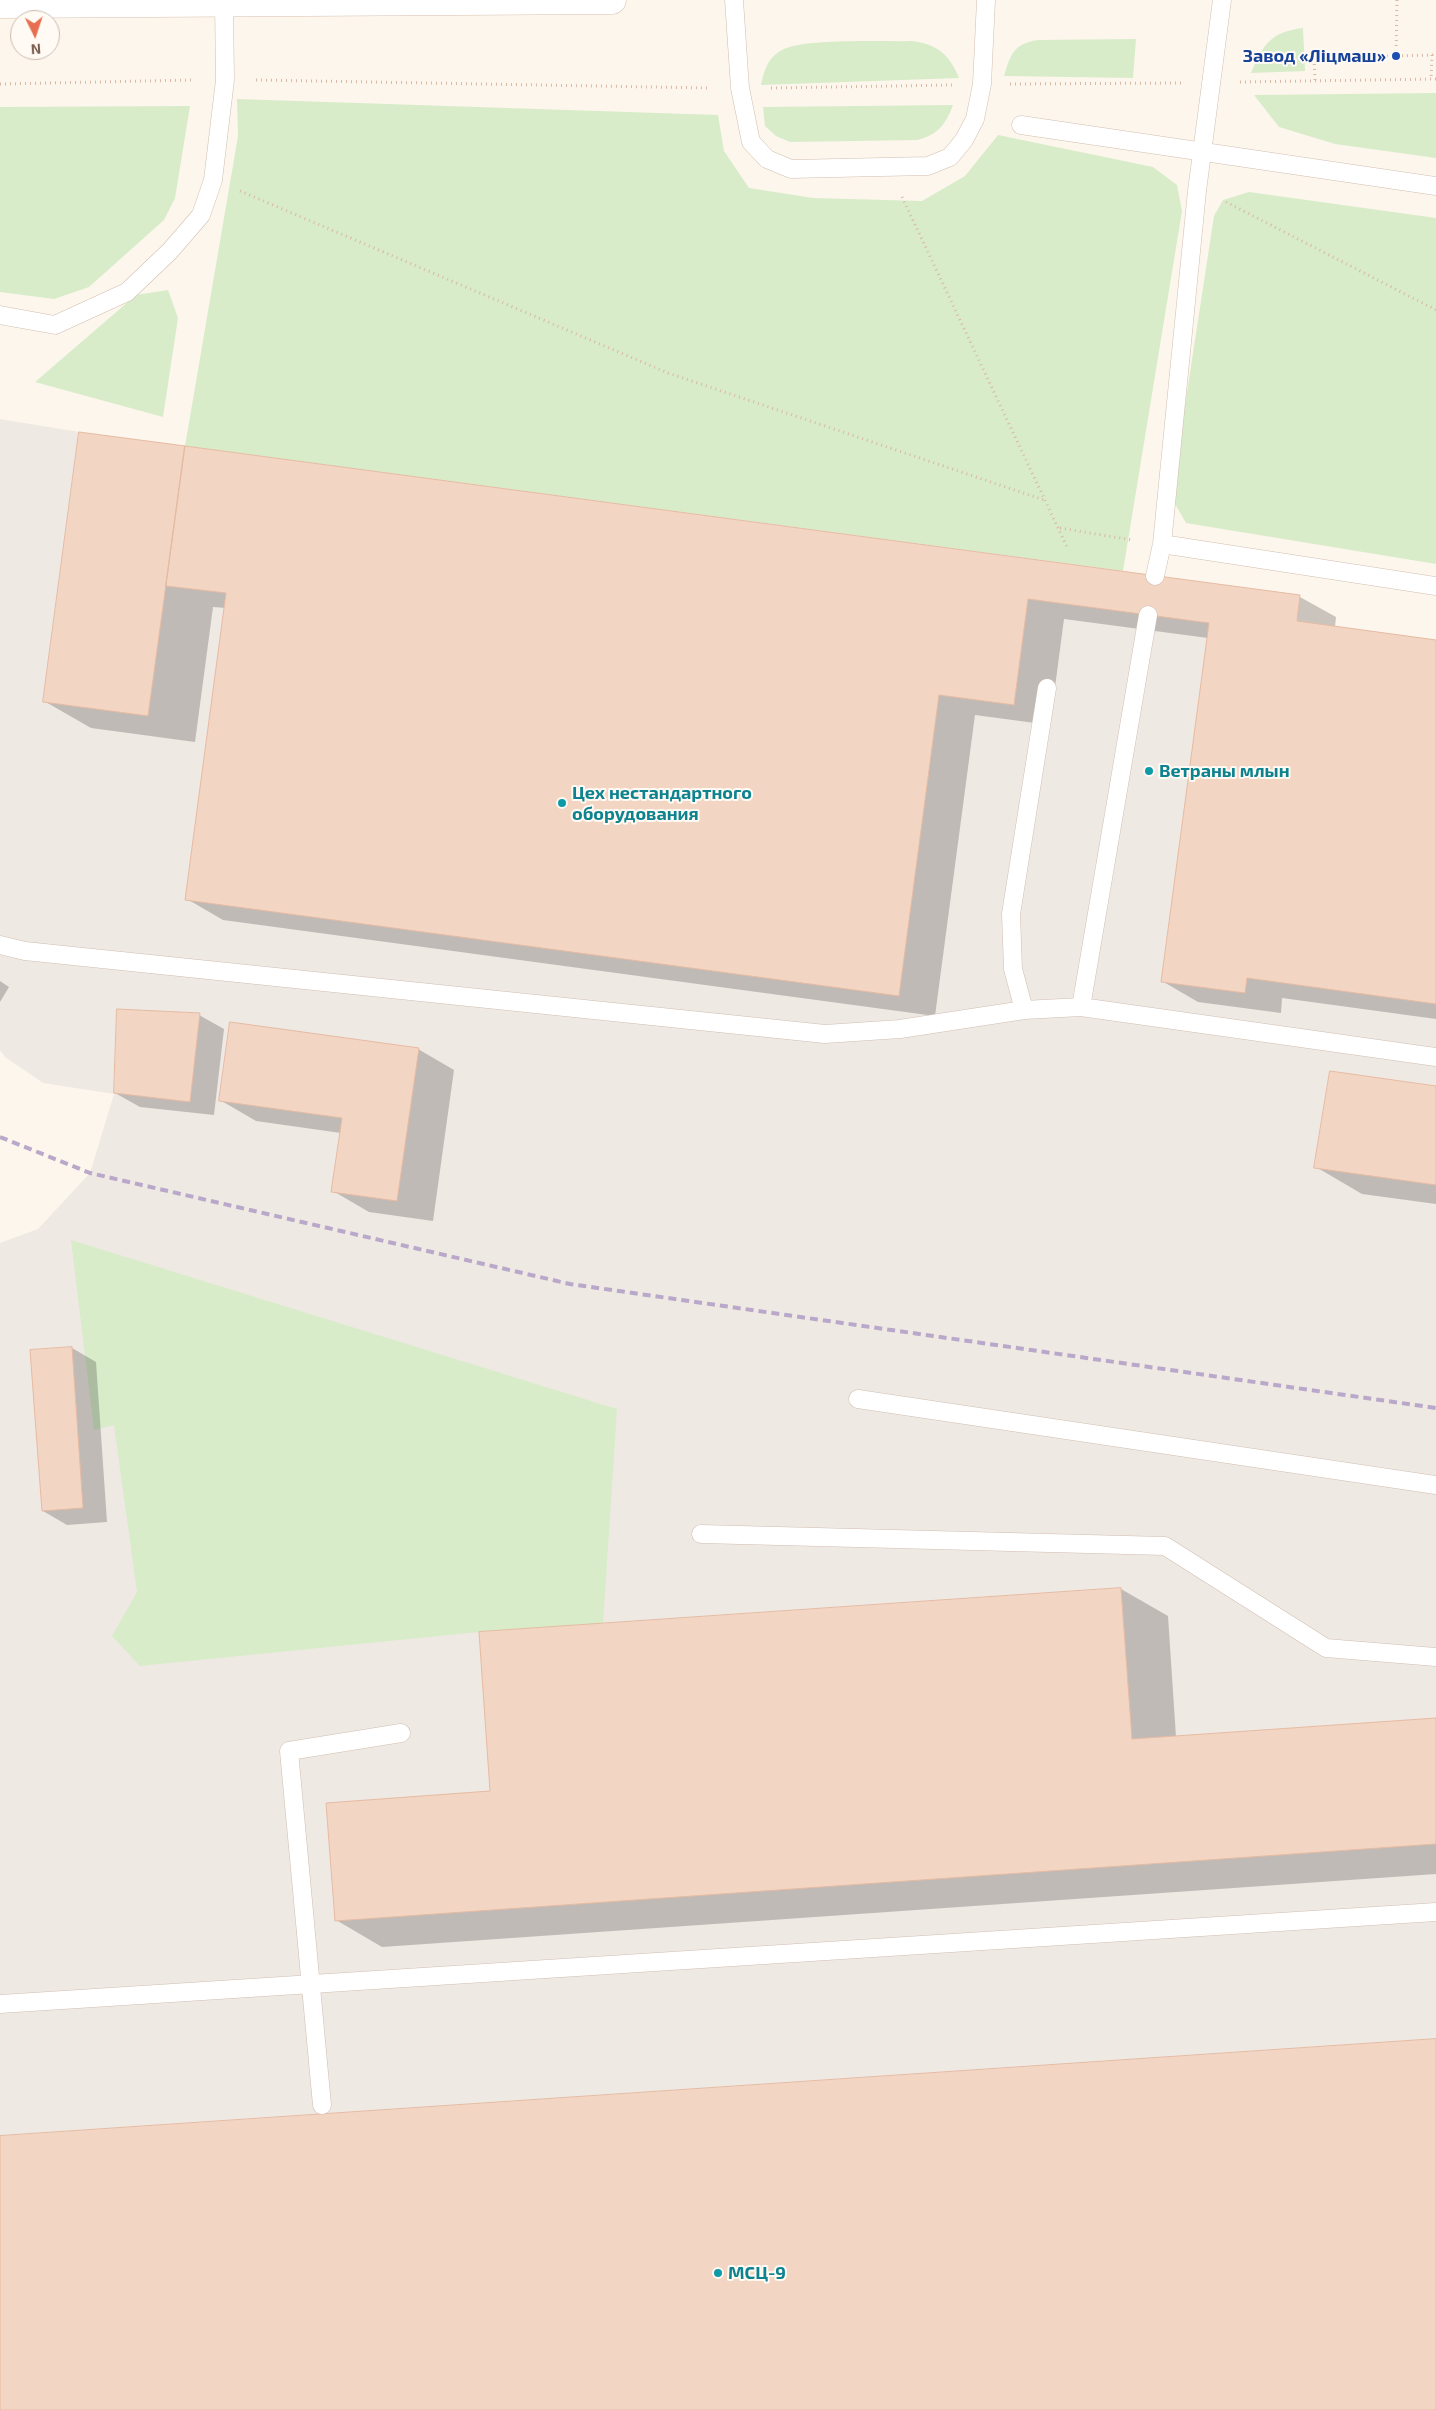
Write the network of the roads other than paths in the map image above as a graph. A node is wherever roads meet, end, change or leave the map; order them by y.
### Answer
1 (612, 0) edge
2 (734, 0) edge
3 (986, 0) edge
4 (1222, 0) edge
5 (224, 3) junction
6 (0, 4) edge
7 (1021, 125) dead end
8 (1202, 151) junction
9 (1436, 186) edge
10 (0, 315) edge
11 (1162, 544) junction
12 (1155, 576) dead end
13 (1436, 586) edge
14 (1148, 615) dead end
15 (1046, 688) dead end
16 (0, 945) edge
17 (1081, 1007) junction
18 (1024, 1010) junction
19 (1436, 1057) edge
20 (858, 1399) dead end
21 (1436, 1485) edge
22 (701, 1534) dead end
23 (1436, 1657) edge
24 (401, 1733) dead end
25 (1436, 1912) edge
26 (310, 1984) junction
27 (0, 2004) edge
28 (322, 2105) dead end

1 - 5 main road
2 - 3 lane
4 - 8 lane
5 - 6 main road
5 - 10 lane
7 - 8 lane
8 - 9 lane
8 - 11 lane
11 - 12 lane
11 - 13 lane
14 - 17 lane
15 - 18 lane
16 - 18 lane
17 - 18 lane
17 - 19 lane
20 - 21 lane
22 - 23 lane
24 - 26 lane
25 - 26 lane
26 - 27 lane
26 - 28 lane

